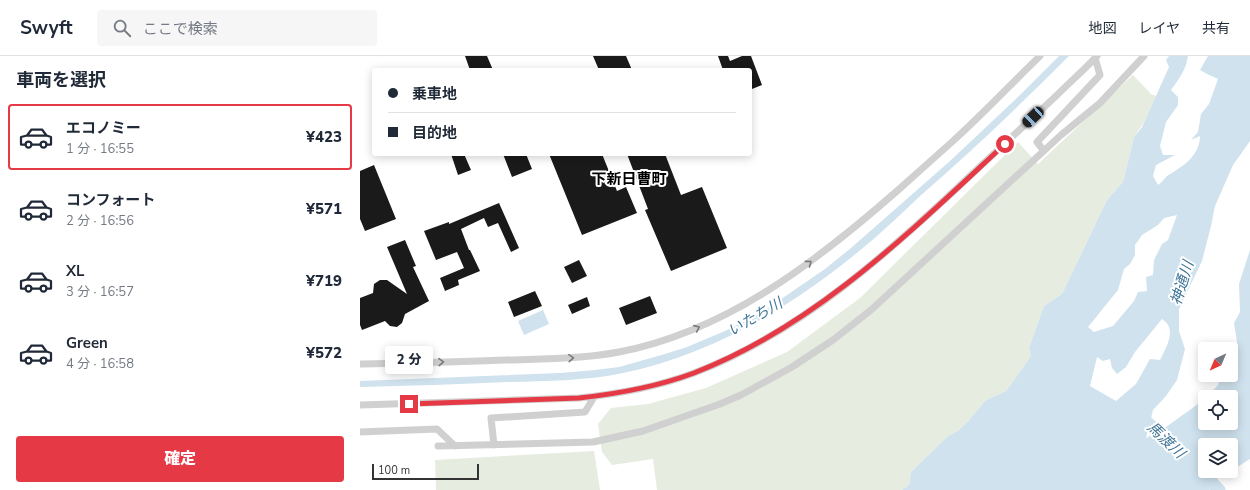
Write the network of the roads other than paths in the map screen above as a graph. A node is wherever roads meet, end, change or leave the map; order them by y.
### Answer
1 (1040, 56) edge
2 (1144, 56) edge
3 (1096, 57) edge
4 (1044, 150) junction
5 (360, 364) edge
6 (594, 396) junction
7 (360, 405) edge
8 (360, 432) edge
9 (494, 445) junction
10 (438, 446) dead end
11 (455, 446) junction

5 -> 1 street
2 - 4 street
3 - 4 street
3 - 6 street
4 - 9 street
6 - 7 street
6 - 9 street
8 - 11 street
9 - 11 street
10 - 11 street

